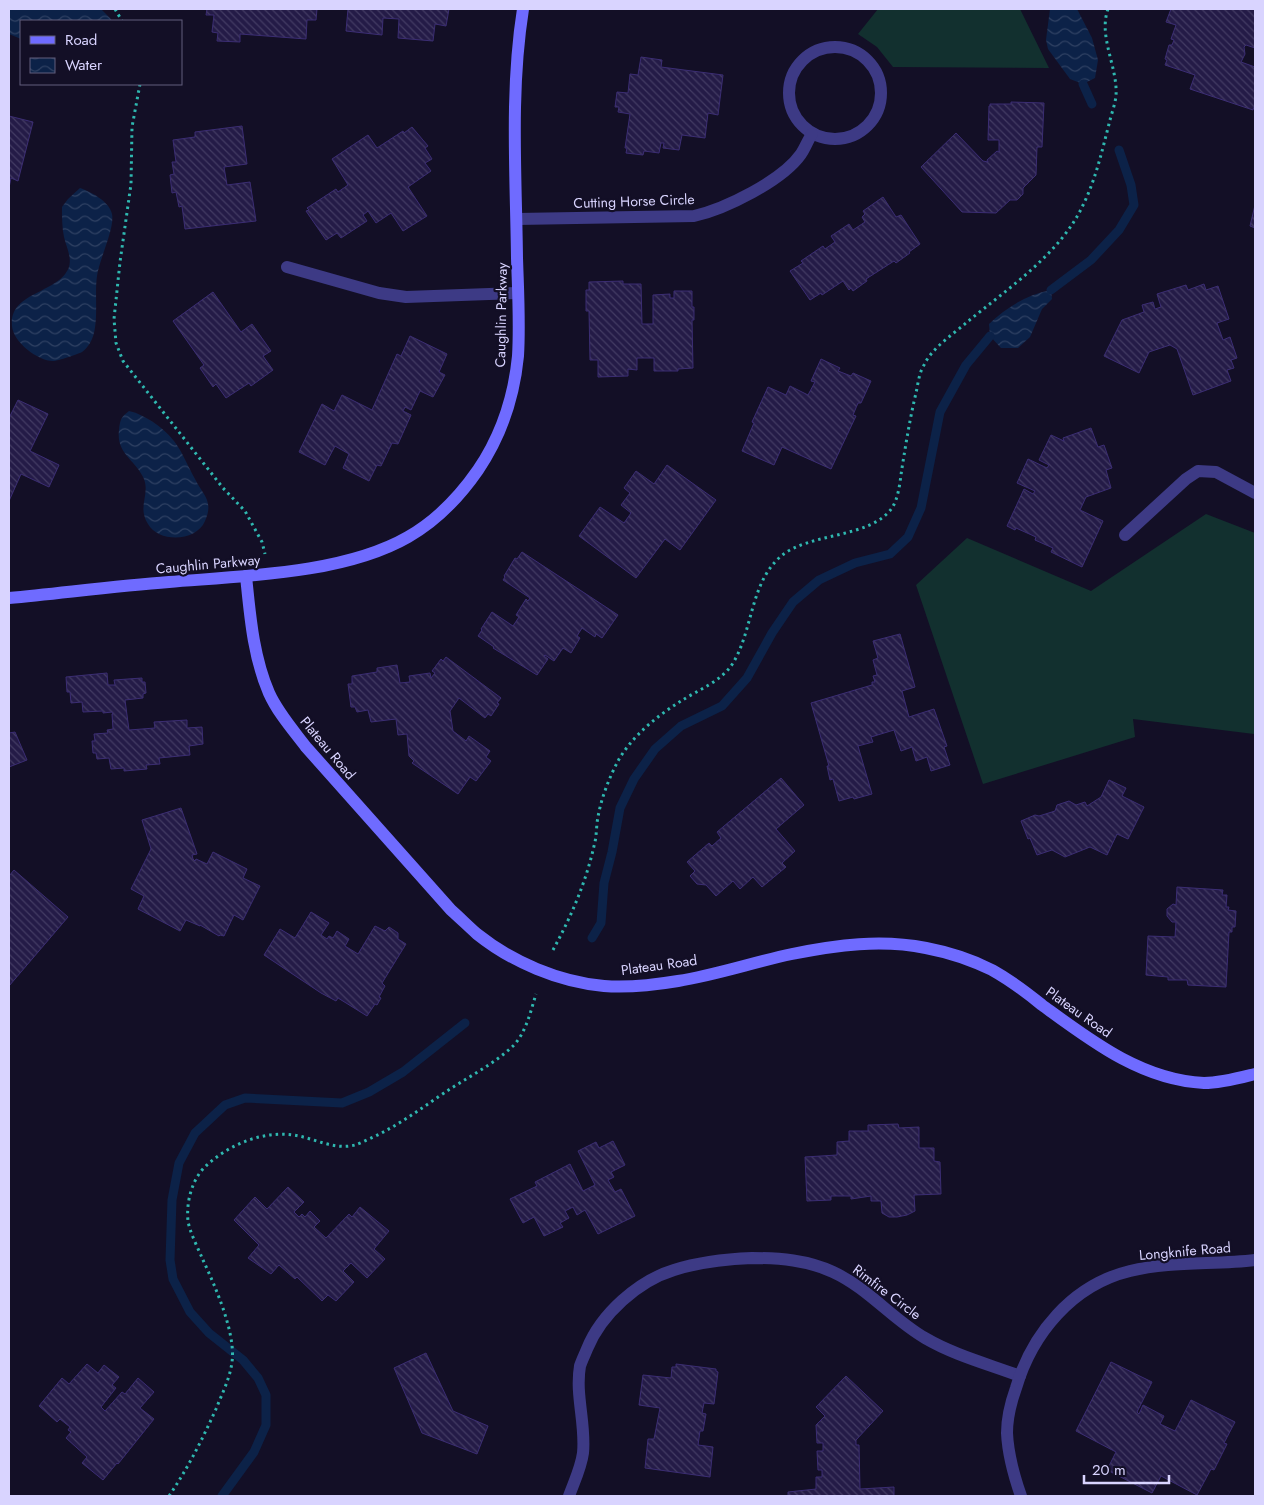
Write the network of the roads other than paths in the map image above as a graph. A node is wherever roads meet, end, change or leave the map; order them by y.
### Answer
1 (524, 9) edge
2 (812, 134) junction
3 (517, 219) junction
4 (287, 267) dead end
5 (518, 293) junction
6 (1255, 493) edge
7 (1125, 535) dead end
8 (246, 576) junction
9 (9, 598) edge
10 (1255, 1074) edge
11 (1255, 1260) edge
12 (1020, 1376) junction
13 (570, 1496) edge
14 (1021, 1496) edge

1 - 3 street, Caughlin Parkway
2 - 2 street
2 - 3 street, Cutting Horse Circle
3 - 5 street, Caughlin Parkway
4 - 5 street
5 - 8 street, Caughlin Parkway
6 - 7 street
8 - 9 street, Caughlin Parkway
8 - 10 street, Plateau Road
11 - 12 street, Longknife Road
12 - 13 street, Rimfire Circle
12 - 14 street, Longknife Road

